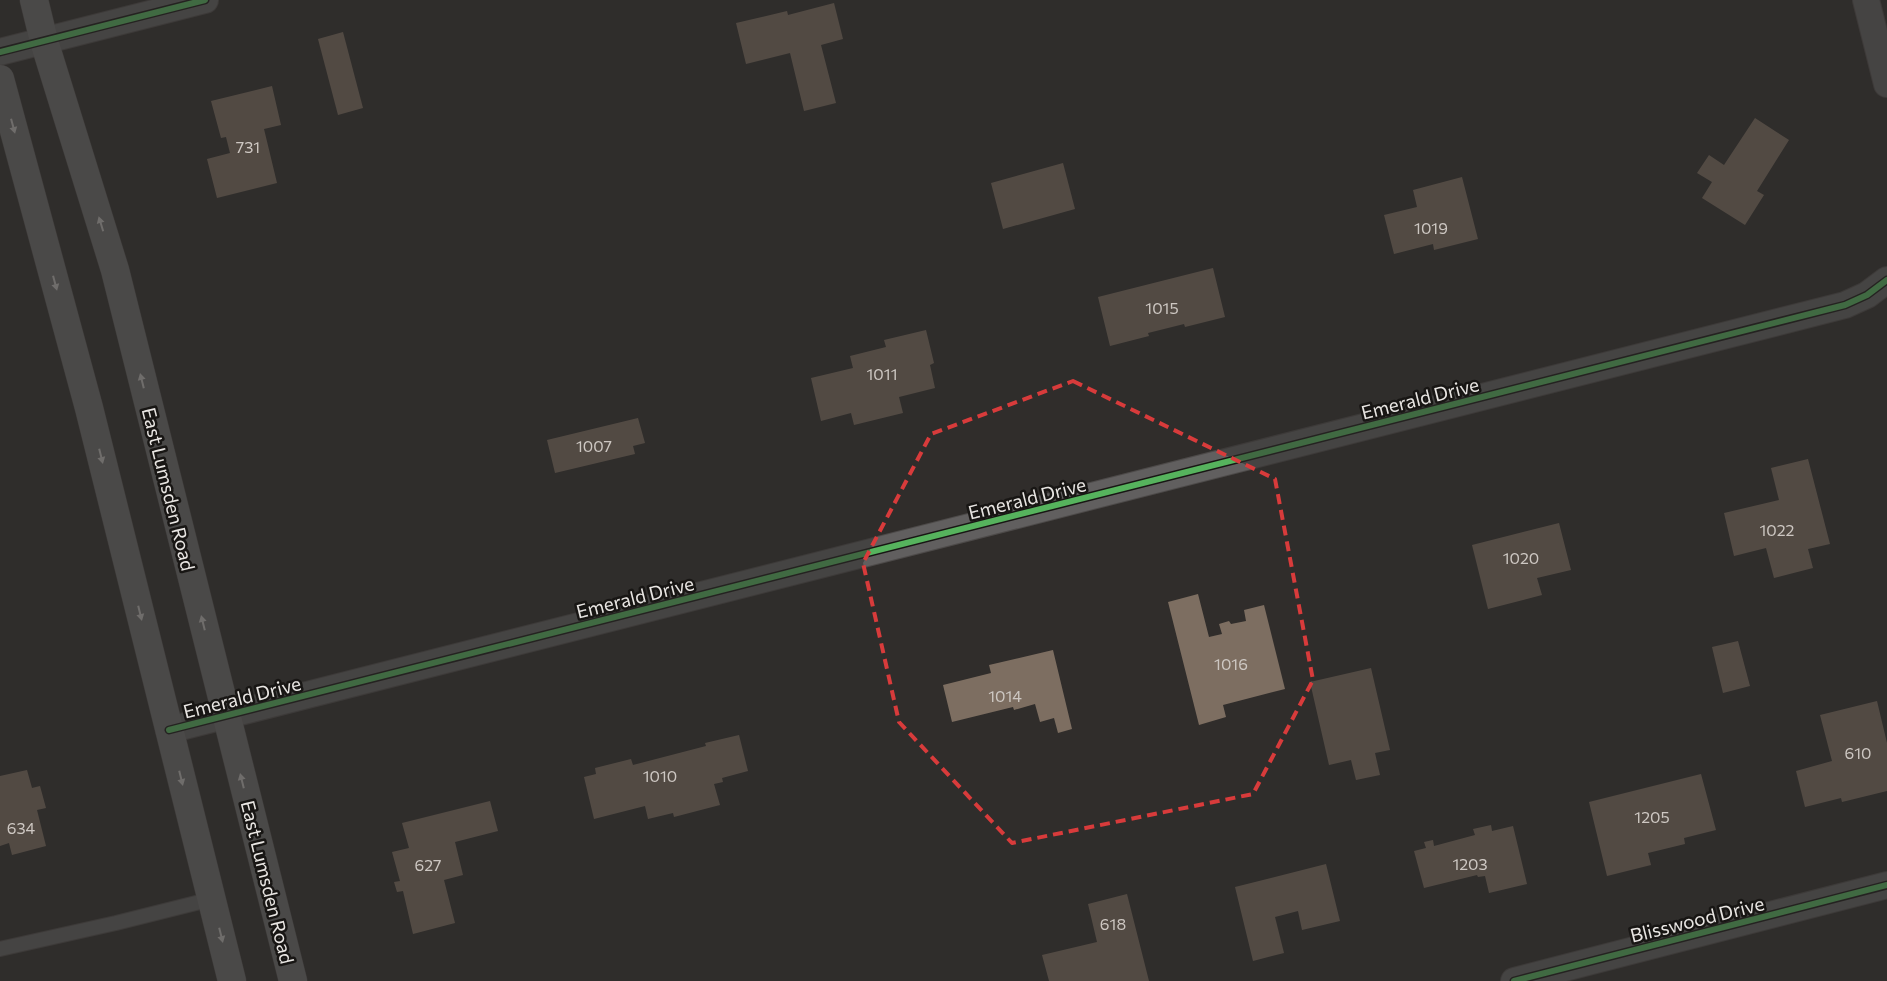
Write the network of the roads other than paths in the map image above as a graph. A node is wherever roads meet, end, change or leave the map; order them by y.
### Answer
1 (34, 0) edge
2 (205, 0) edge
3 (1866, 0) edge
4 (44, 41) junction
5 (0, 52) edge
6 (0, 79) edge
7 (1887, 84) edge
8 (1887, 280) edge
9 (226, 717) junction
10 (169, 730) junction
11 (1887, 886) edge
12 (212, 899) junction
13 (0, 949) edge
14 (232, 981) edge
15 (293, 981) edge
16 (1514, 981) edge

1 - 4 main road, East Lumsden Road
2 - 4 street
3 - 7 street
4 - 5 street
9 -> 4 main road, East Lumsden Road
6 -> 10 main road
8 - 9 street, Emerald Drive
9 - 10 street, Emerald Drive
15 -> 9 main road, East Lumsden Road
10 -> 12 main road
11 - 16 street, Blisswood Drive
12 - 13 lane
12 -> 14 main road

